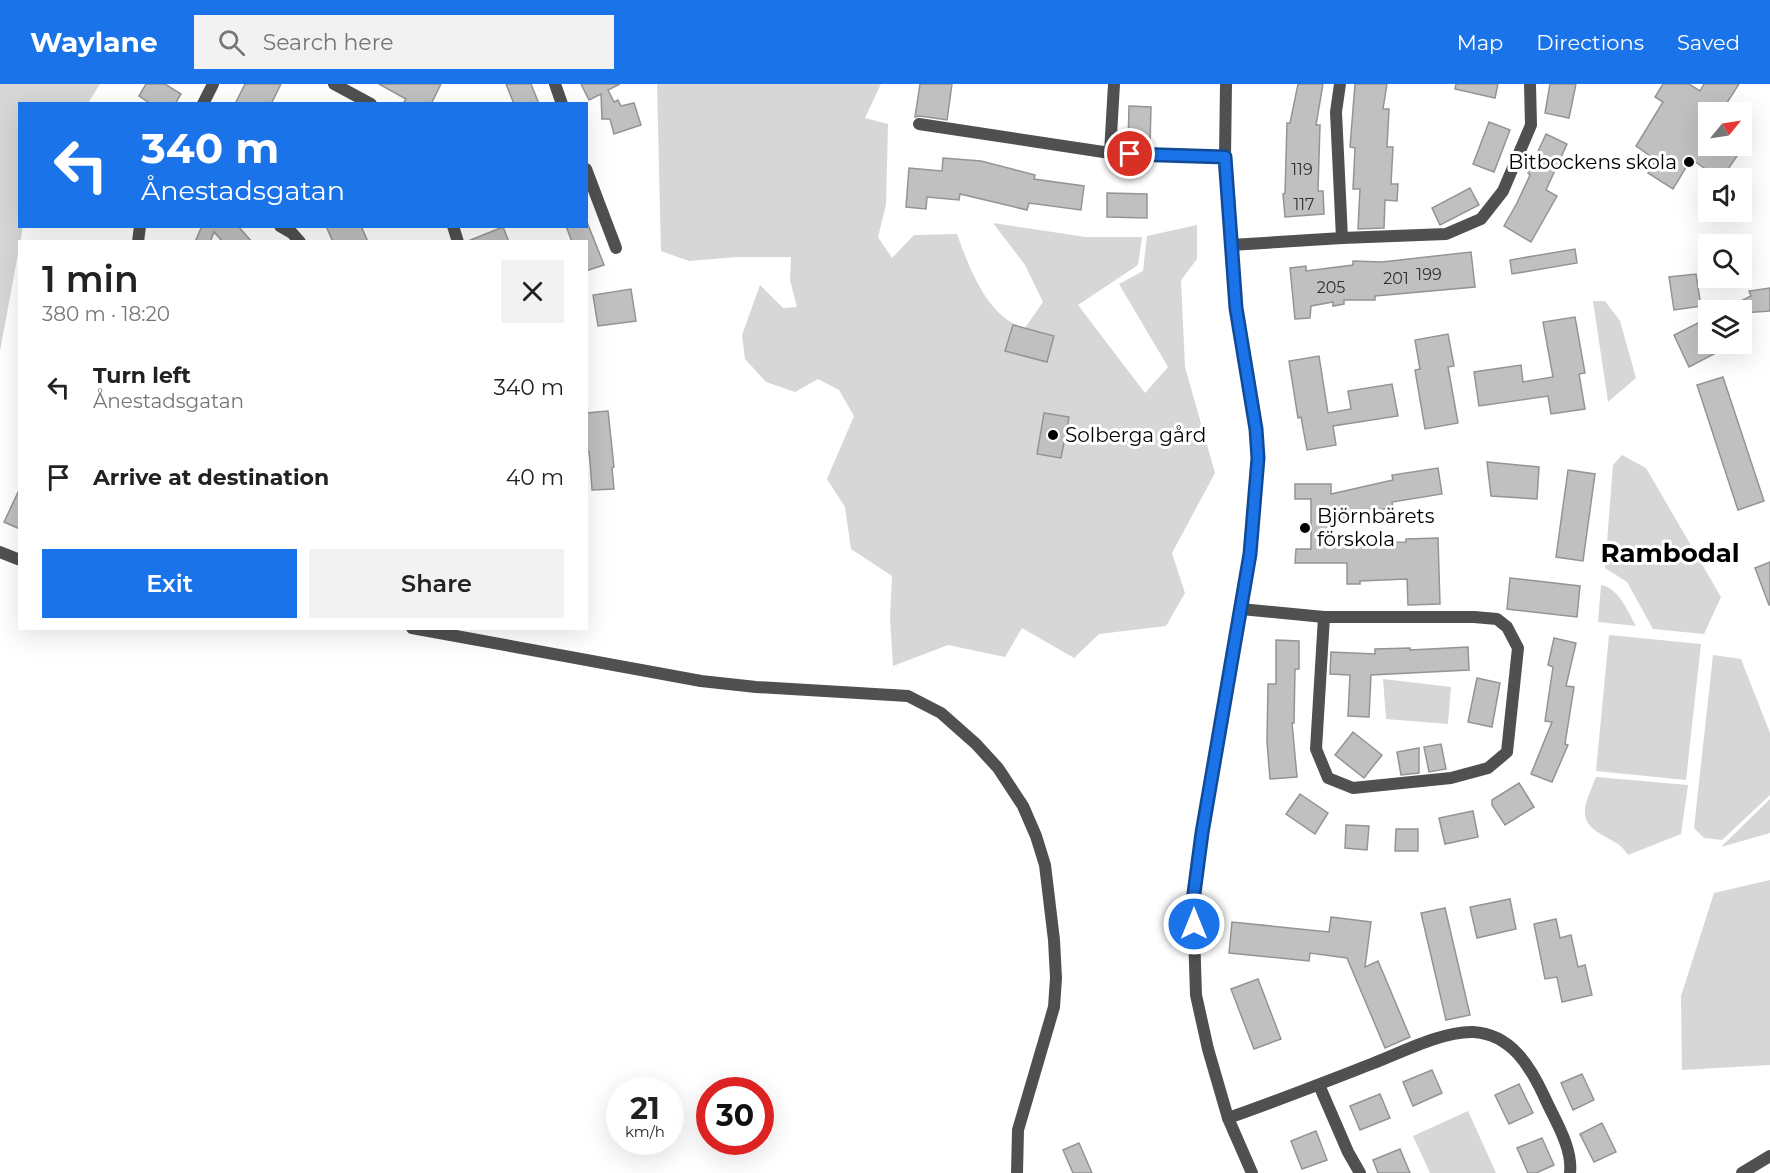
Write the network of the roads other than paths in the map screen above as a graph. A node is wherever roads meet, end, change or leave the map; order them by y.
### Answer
1 (213, 84) edge
2 (334, 84) edge
3 (555, 84) edge
4 (1114, 84) edge
5 (1226, 84) edge
6 (1340, 84) edge
7 (1530, 84) edge
8 (204, 102) edge
9 (367, 102) edge
10 (561, 102) edge
11 (919, 124) dead end
12 (1110, 153) junction
13 (1225, 157) junction
14 (588, 175) edge
15 (283, 228) edge
16 (1342, 238) junction
17 (298, 240) edge
18 (1231, 245) junction
19 (616, 248) dead end
20 (0, 552) edge
21 (18, 559) edge
22 (1242, 609) junction
23 (1324, 617) junction
24 (423, 630) edge
25 (1319, 1085) junction
26 (1228, 1118) junction
27 (1770, 1156) edge
28 (1017, 1173) edge
29 (1252, 1173) edge
30 (1359, 1173) edge
31 (1570, 1173) edge
32 (1742, 1173) edge

1 - 8 street
2 - 9 street
3 - 10 street
4 - 12 street
5 - 13 street
6 - 16 street
7 - 16 street
11 - 12 street
12 - 13 street
13 - 18 street
14 - 19 street
15 - 17 street
16 - 18 street
18 - 22 street
20 - 21 street
22 - 23 street
22 - 26 street
23 - 23 street
24 - 28 street
25 - 26 street
25 - 30 street
25 - 31 street
26 - 29 street
27 - 32 street

